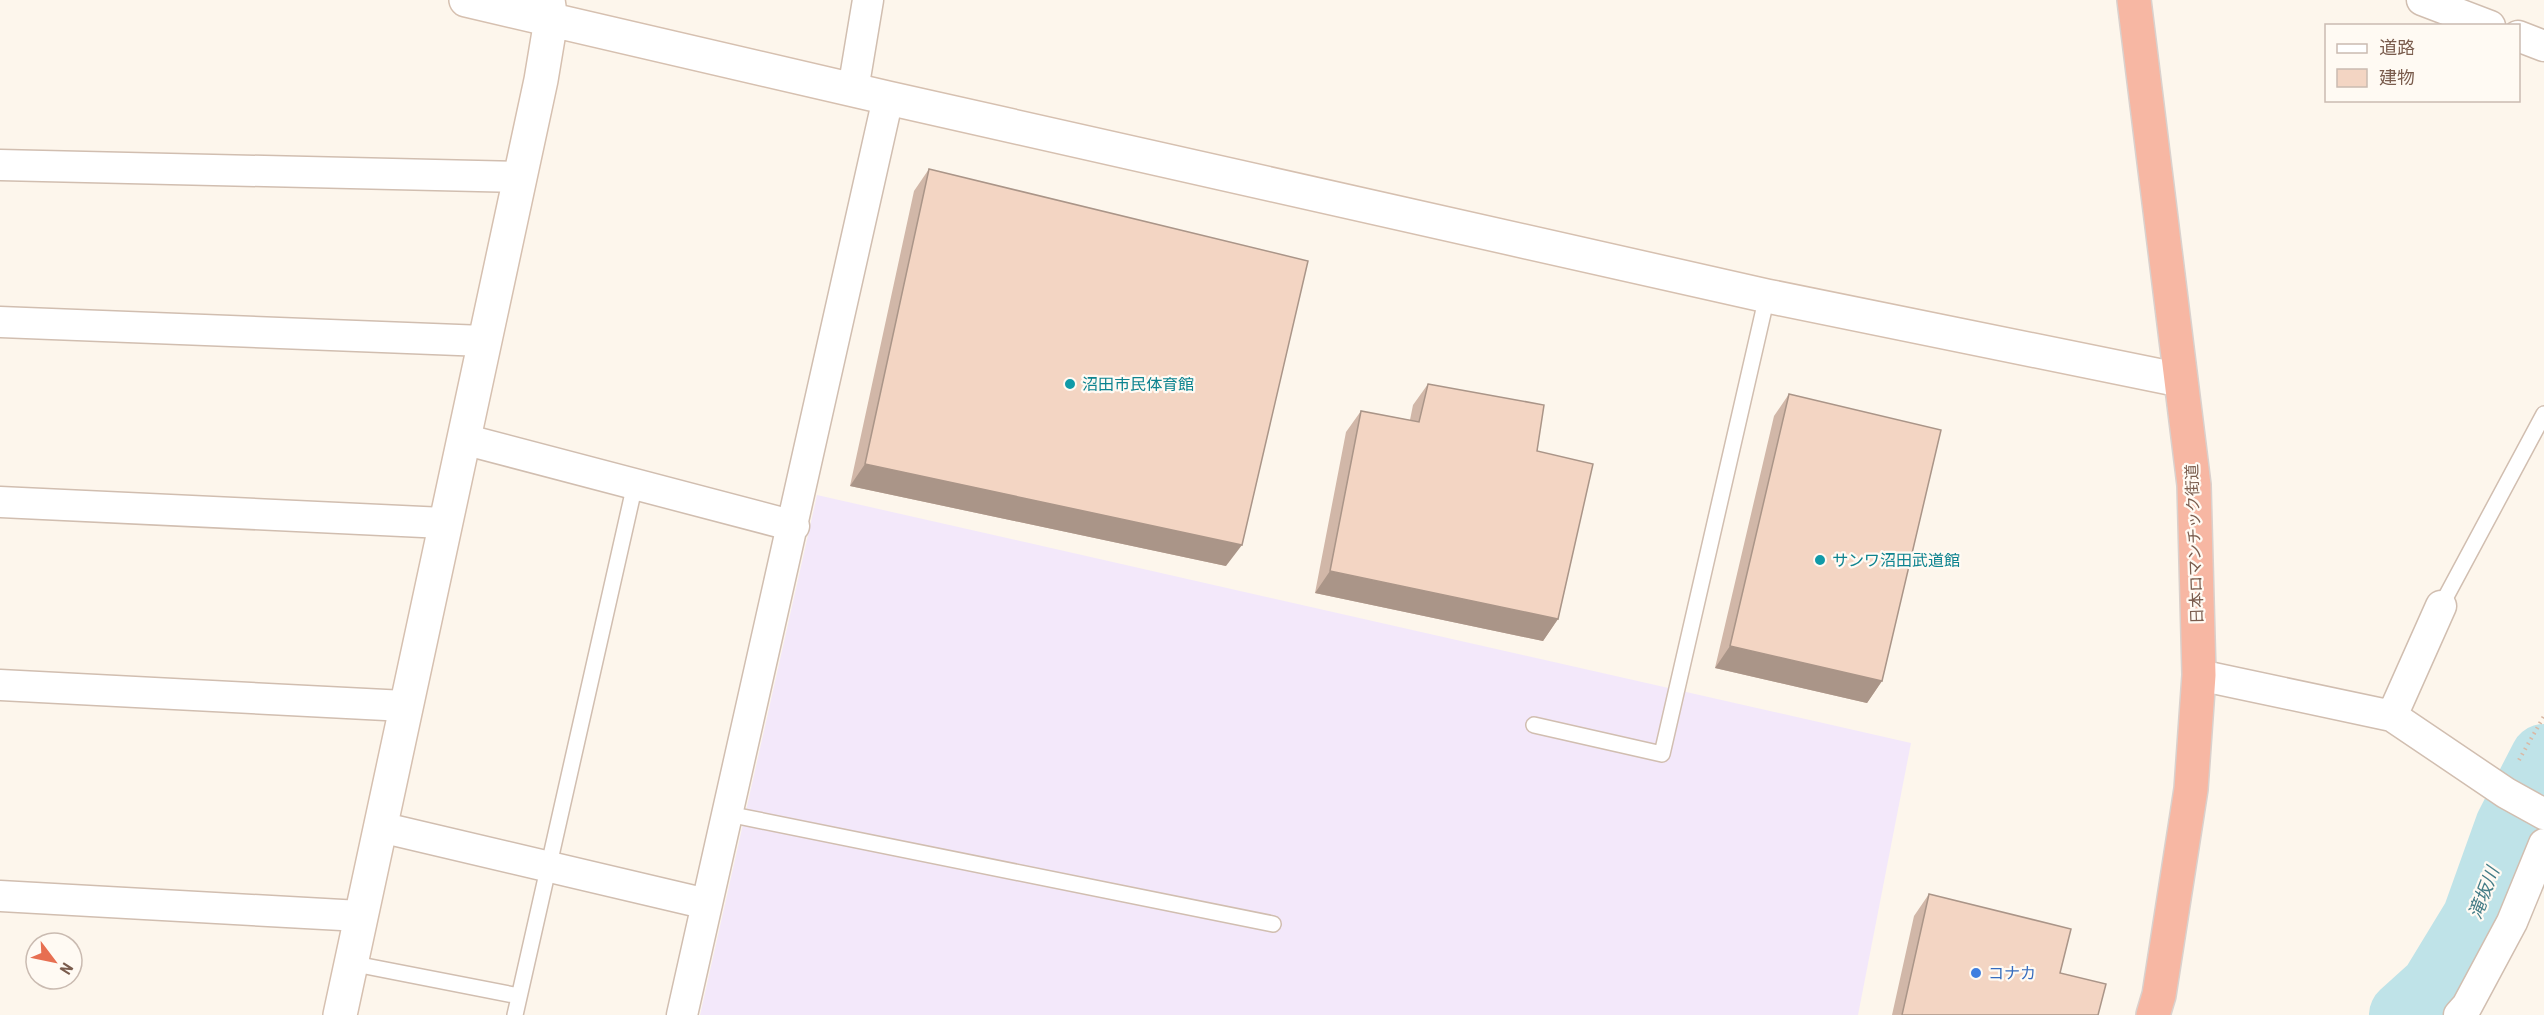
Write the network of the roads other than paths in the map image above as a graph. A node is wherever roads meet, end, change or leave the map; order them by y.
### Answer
1 (466, 0) edge
2 (868, 0) edge
3 (2134, 0) edge
4 (2422, 0) edge
5 (549, 10) edge
6 (2485, 24) edge
7 (2520, 37) edge
8 (2544, 45) edge
9 (853, 90) junction
10 (888, 98) junction
11 (0, 165) edge
12 (520, 177) junction
13 (1767, 296) junction
14 (0, 322) edge
15 (484, 341) junction
16 (2180, 380) junction
17 (2544, 414) edge
18 (463, 439) junction
19 (635, 484) junction
20 (0, 501) edge
21 (444, 523) junction
22 (794, 526) junction
23 (2441, 606) joint
24 (2199, 675) junction
25 (0, 685) edge
26 (405, 706) junction
27 (2392, 716) junction
28 (1534, 725) dead end
29 (2543, 813) edge
30 (728, 814) junction
31 (380, 827) junction
32 (2542, 856) edge
33 (547, 866) junction
34 (0, 896) edge
35 (707, 904) junction
36 (360, 916) junction
37 (1273, 924) dead end
38 (350, 963) junction
39 (519, 996) junction
40 (2470, 1012) edge
41 (340, 1015) edge
42 (515, 1015) edge
43 (682, 1015) edge
44 (2153, 1015) edge

1 - 5 street
2 - 9 street
3 - 16 highway, 日本ロマンチック街道
4 - 6 street
5 - 9 street
5 - 12 street
7 - 8 street
9 - 10 street
10 - 13 street
10 - 22 street
11 - 12 street
12 - 15 street
13 - 16 street
13 - 28 lane
14 - 15 street
15 - 18 street
16 - 24 highway, 日本ロマンチック街道
17 - 23 lane
18 - 19 street
18 - 21 street
19 - 22 street
19 - 33 lane
20 - 21 street
21 - 26 street
22 - 30 street
23 - 27 street
24 - 27 street
24 - 44 highway, 日本ロマンチック街道
25 - 26 street
26 - 31 street
27 - 29 street
30 - 35 street
30 - 37 lane
31 - 33 street
31 - 36 street
32 - 40 street
33 - 35 street
33 - 39 lane
34 - 36 street
35 - 43 street
36 - 38 street
38 - 39 lane
38 - 41 street
39 - 42 lane

